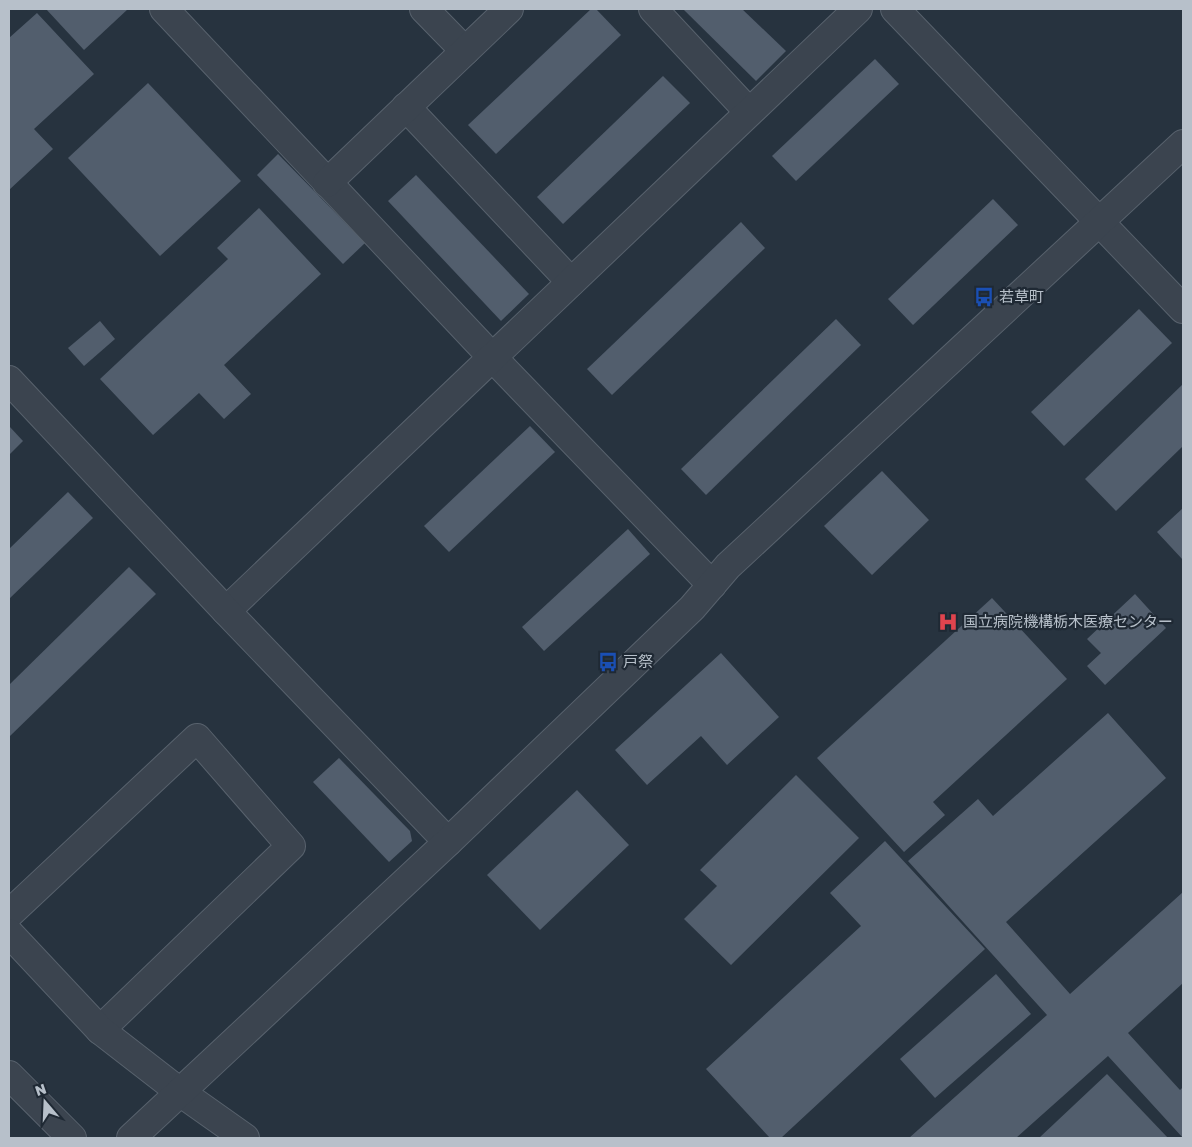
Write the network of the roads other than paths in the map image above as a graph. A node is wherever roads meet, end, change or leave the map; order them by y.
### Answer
1 (164, 9) edge
2 (424, 9) edge
3 (509, 9) edge
4 (653, 9) edge
5 (858, 9) edge
6 (895, 9) edge
7 (464, 51) junction
8 (406, 107) junction
9 (749, 112) junction
10 (1183, 144) edge
11 (328, 183) junction
12 (1100, 221) junction
13 (571, 282) junction
14 (1183, 309) edge
15 (492, 358) junction
16 (9, 380) edge
17 (712, 585) junction
18 (226, 611) junction
19 (448, 842) junction
20 (9, 914) edge
21 (9, 933) edge
22 (100, 1030) junction
23 (9, 1074) edge
24 (180, 1092) junction
25 (72, 1138) edge
26 (131, 1138) edge
27 (245, 1138) edge

1 - 11 street
2 - 7 street
3 - 7 street
4 - 9 street
5 - 9 street
6 - 12 street
7 - 8 street
8 - 11 street
8 - 13 street
9 - 13 street
10 - 12 street
11 - 15 street
12 - 14 street
12 - 17 street
13 - 15 street
15 - 17 street
15 - 18 street
16 - 18 street
17 - 19 street
18 - 19 street
19 - 24 street
20 - 22 street
21 - 22 street
22 - 24 street
23 - 25 street
24 - 26 street
24 - 27 street

